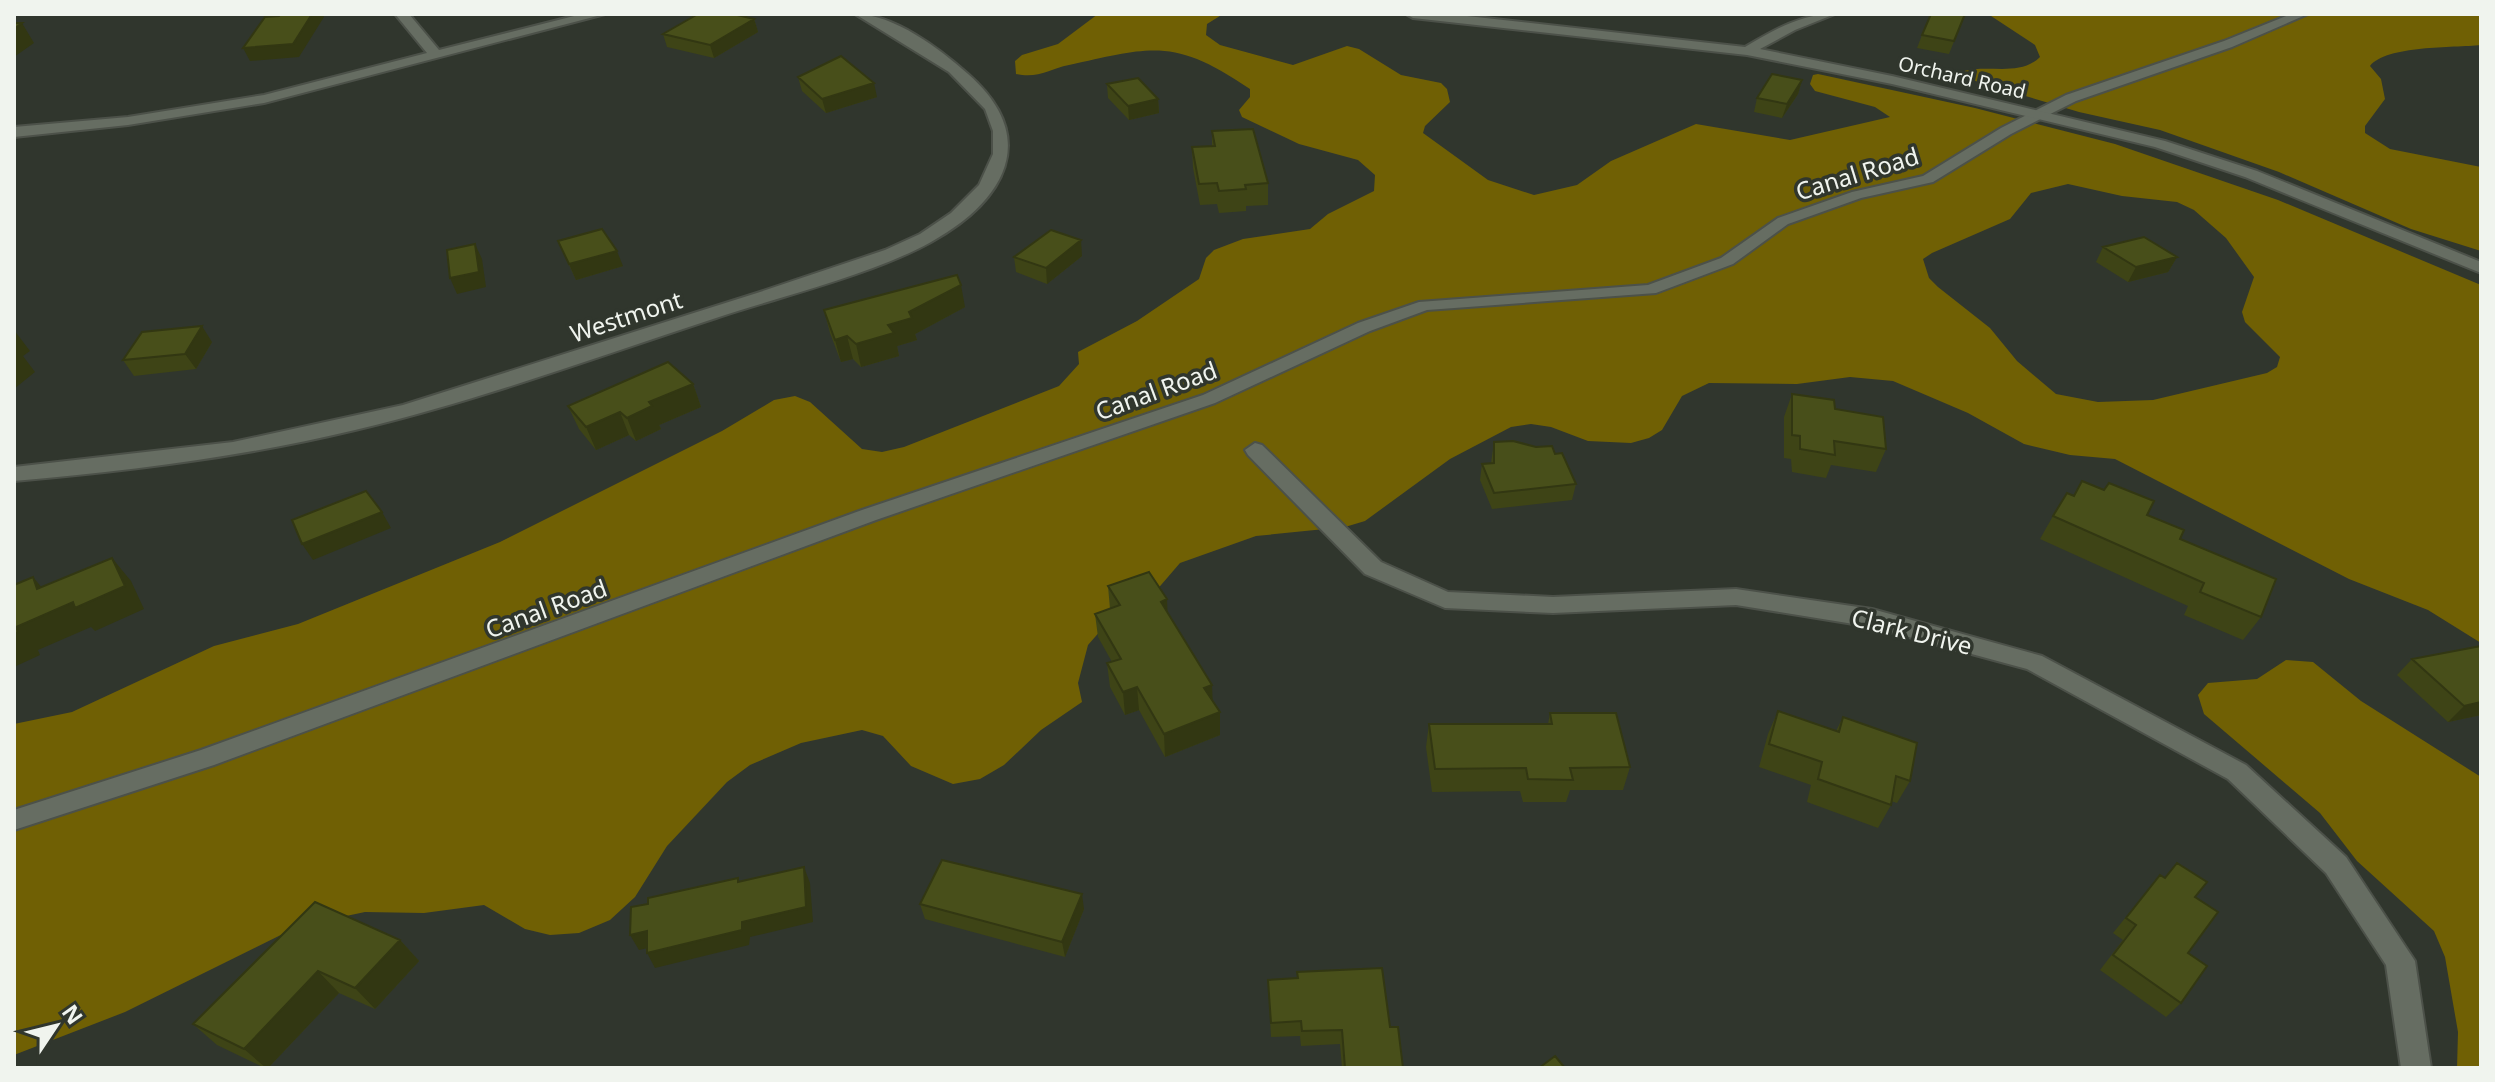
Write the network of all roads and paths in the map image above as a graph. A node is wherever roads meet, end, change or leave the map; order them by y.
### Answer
1 (402, 14) edge
2 (598, 14) edge
3 (862, 14) edge
4 (1413, 14) edge
5 (1828, 14) edge
6 (2302, 14) edge
7 (1747, 51) junction
8 (437, 56) junction
9 (2038, 115) junction
10 (14, 132) edge
11 (2481, 268) edge
12 (1255, 450) dead end
13 (14, 474) edge
14 (14, 820) edge
15 (2416, 1068) edge

1 - 8 street
2 - 8 street
3 - 13 street, Westmont
4 - 7 street, Orchard Road
5 - 7 street
6 - 9 lane, Canal Road
7 - 9 street, Orchard Road
8 - 10 street
9 - 11 street, Orchard Road
9 - 14 lane, Canal Road
12 - 15 street, Clark Drive

